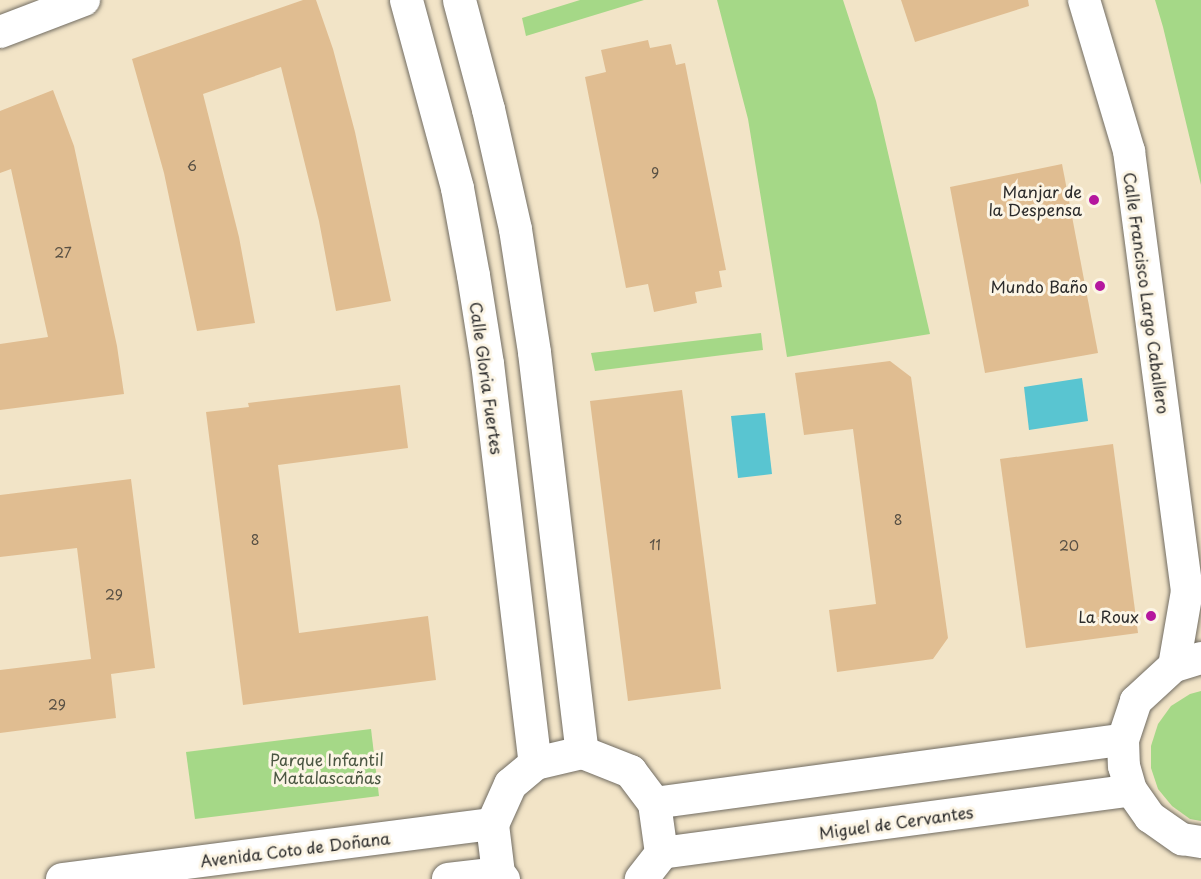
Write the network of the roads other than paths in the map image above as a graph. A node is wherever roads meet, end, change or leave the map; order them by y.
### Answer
1 (84, 0) edge
2 (406, 0) edge
3 (459, 0) edge
4 (1084, 0) edge
5 (0, 32) edge
6 (1194, 599) edge
7 (1188, 662) edge
8 (1123, 740) junction
9 (582, 753) junction
10 (535, 763) junction
11 (1131, 790) junction
12 (654, 803) junction
13 (492, 824) junction
14 (1195, 846) edge
15 (661, 854) junction
16 (501, 876) edge
17 (62, 879) edge
18 (448, 879) edge
19 (641, 879) edge

1 - 5 street
2 - 10 main road, Calle Gloria Fuertes
3 - 9 main road
4 - 6 street, Calle Francisco Largo Caballero
6 - 7 street, Calle Francisco Largo Caballero
7 - 8 street
8 - 11 street
8 - 12 street
9 - 10 main road
9 - 12 main road
10 - 13 main road
11 - 14 street
11 - 15 street, Miguel de Cervantes
12 - 15 main road
13 - 16 main road
13 - 17 street, Avenida Coto de Doñana
15 - 19 main road
16 - 18 street

